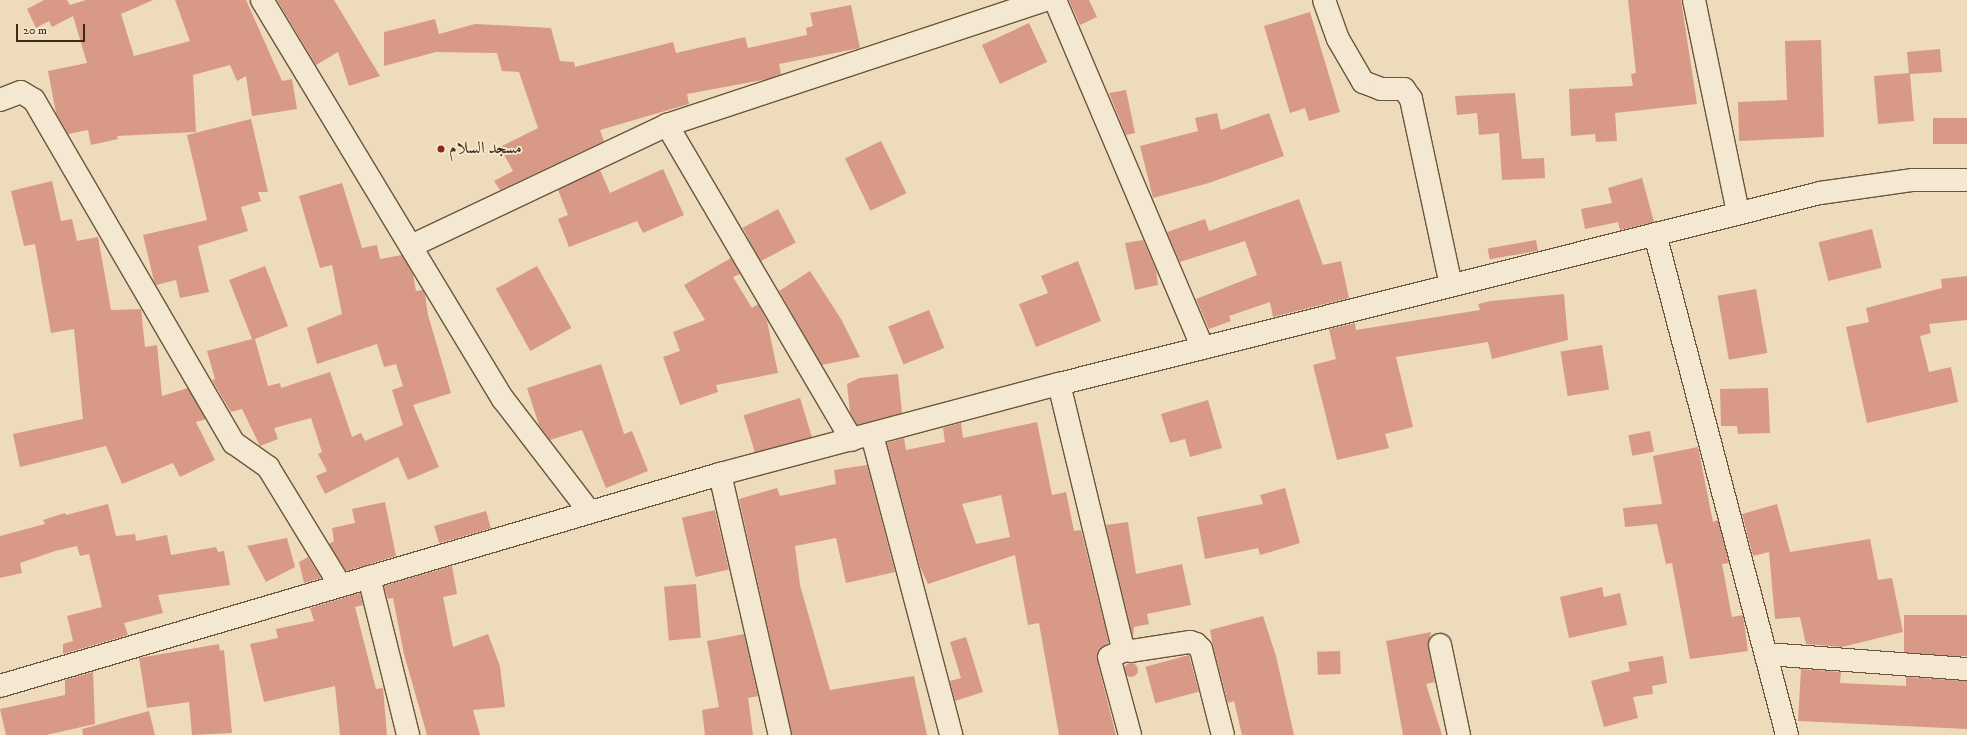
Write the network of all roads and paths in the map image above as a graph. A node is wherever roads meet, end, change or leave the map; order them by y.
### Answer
1 (262, 0) edge
2 (1046, 0) edge
3 (1055, 0) edge
4 (1324, 0) edge
5 (1694, 0) edge
6 (0, 100) edge
7 (667, 125) junction
8 (1967, 180) edge
9 (1738, 213) junction
10 (1655, 234) junction
11 (411, 246) junction
12 (1451, 286) junction
13 (1203, 348) junction
14 (1059, 384) junction
15 (872, 434) junction
16 (852, 440) junction
17 (720, 474) junction
18 (589, 511) junction
19 (369, 577) junction
20 (340, 585) junction
21 (1440, 645) dead end
22 (1125, 650) junction
23 (1767, 654) junction
24 (1967, 669) edge
25 (0, 686) edge
26 (408, 735) edge
27 (780, 735) edge
28 (951, 735) edge
29 (1130, 735) edge
30 (1223, 735) edge
31 (1459, 735) edge
32 (1787, 735) edge

1 - 11 street
2 - 7 street
3 - 13 street
4 - 12 street
5 - 9 street
6 - 20 street
7 - 11 street
7 - 16 street
8 - 9 street
9 - 10 street
10 - 12 street
10 - 23 street
11 - 18 street
12 - 13 street
13 - 14 street
14 - 15 street
14 - 22 street
15 - 16 street
15 - 28 street
16 - 17 street
17 - 18 street
17 - 27 street
18 - 19 street
19 - 20 street
19 - 26 street
20 - 25 street
21 - 31 street
22 - 29 street
22 - 30 street
23 - 24 street
23 - 32 street

